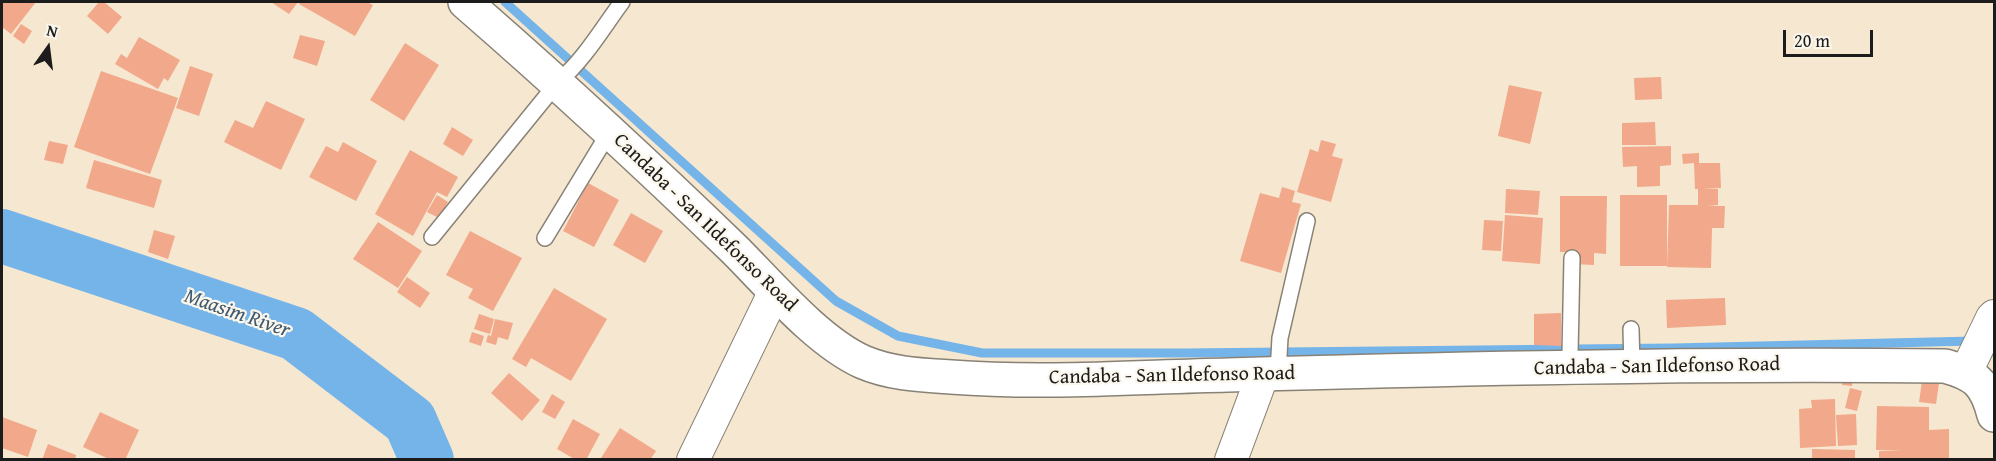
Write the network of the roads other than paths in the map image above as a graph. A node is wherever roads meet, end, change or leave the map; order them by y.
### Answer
1 (465, 2) edge
2 (622, 2) edge
3 (564, 77) junction
4 (610, 131) junction
5 (1307, 221) dead end
6 (432, 237) dead end
7 (545, 238) dead end
8 (1572, 258) dead end
9 (775, 291) junction
10 (1993, 317) edge
11 (1631, 328) dead end
12 (1631, 360) junction
13 (1571, 361) junction
14 (1968, 366) junction
15 (1273, 369) junction
16 (1995, 415) edge
17 (693, 459) edge
18 (1231, 459) edge

1 - 3 street, Candaba - San Ildefonso Road
2 - 3 lane
3 - 4 street, Candaba - San Ildefonso Road
3 - 6 lane
4 - 7 lane
4 - 9 street, Candaba - San Ildefonso Road
5 - 15 lane
8 - 13 lane
9 - 15 street, Candaba - San Ildefonso Road
9 - 17 street
10 - 14 street
11 - 12 lane
12 - 13 street, Candaba - San Ildefonso Road
12 - 14 street, Candaba - San Ildefonso Road
13 - 15 street, Candaba - San Ildefonso Road
14 - 16 street
15 - 18 street

